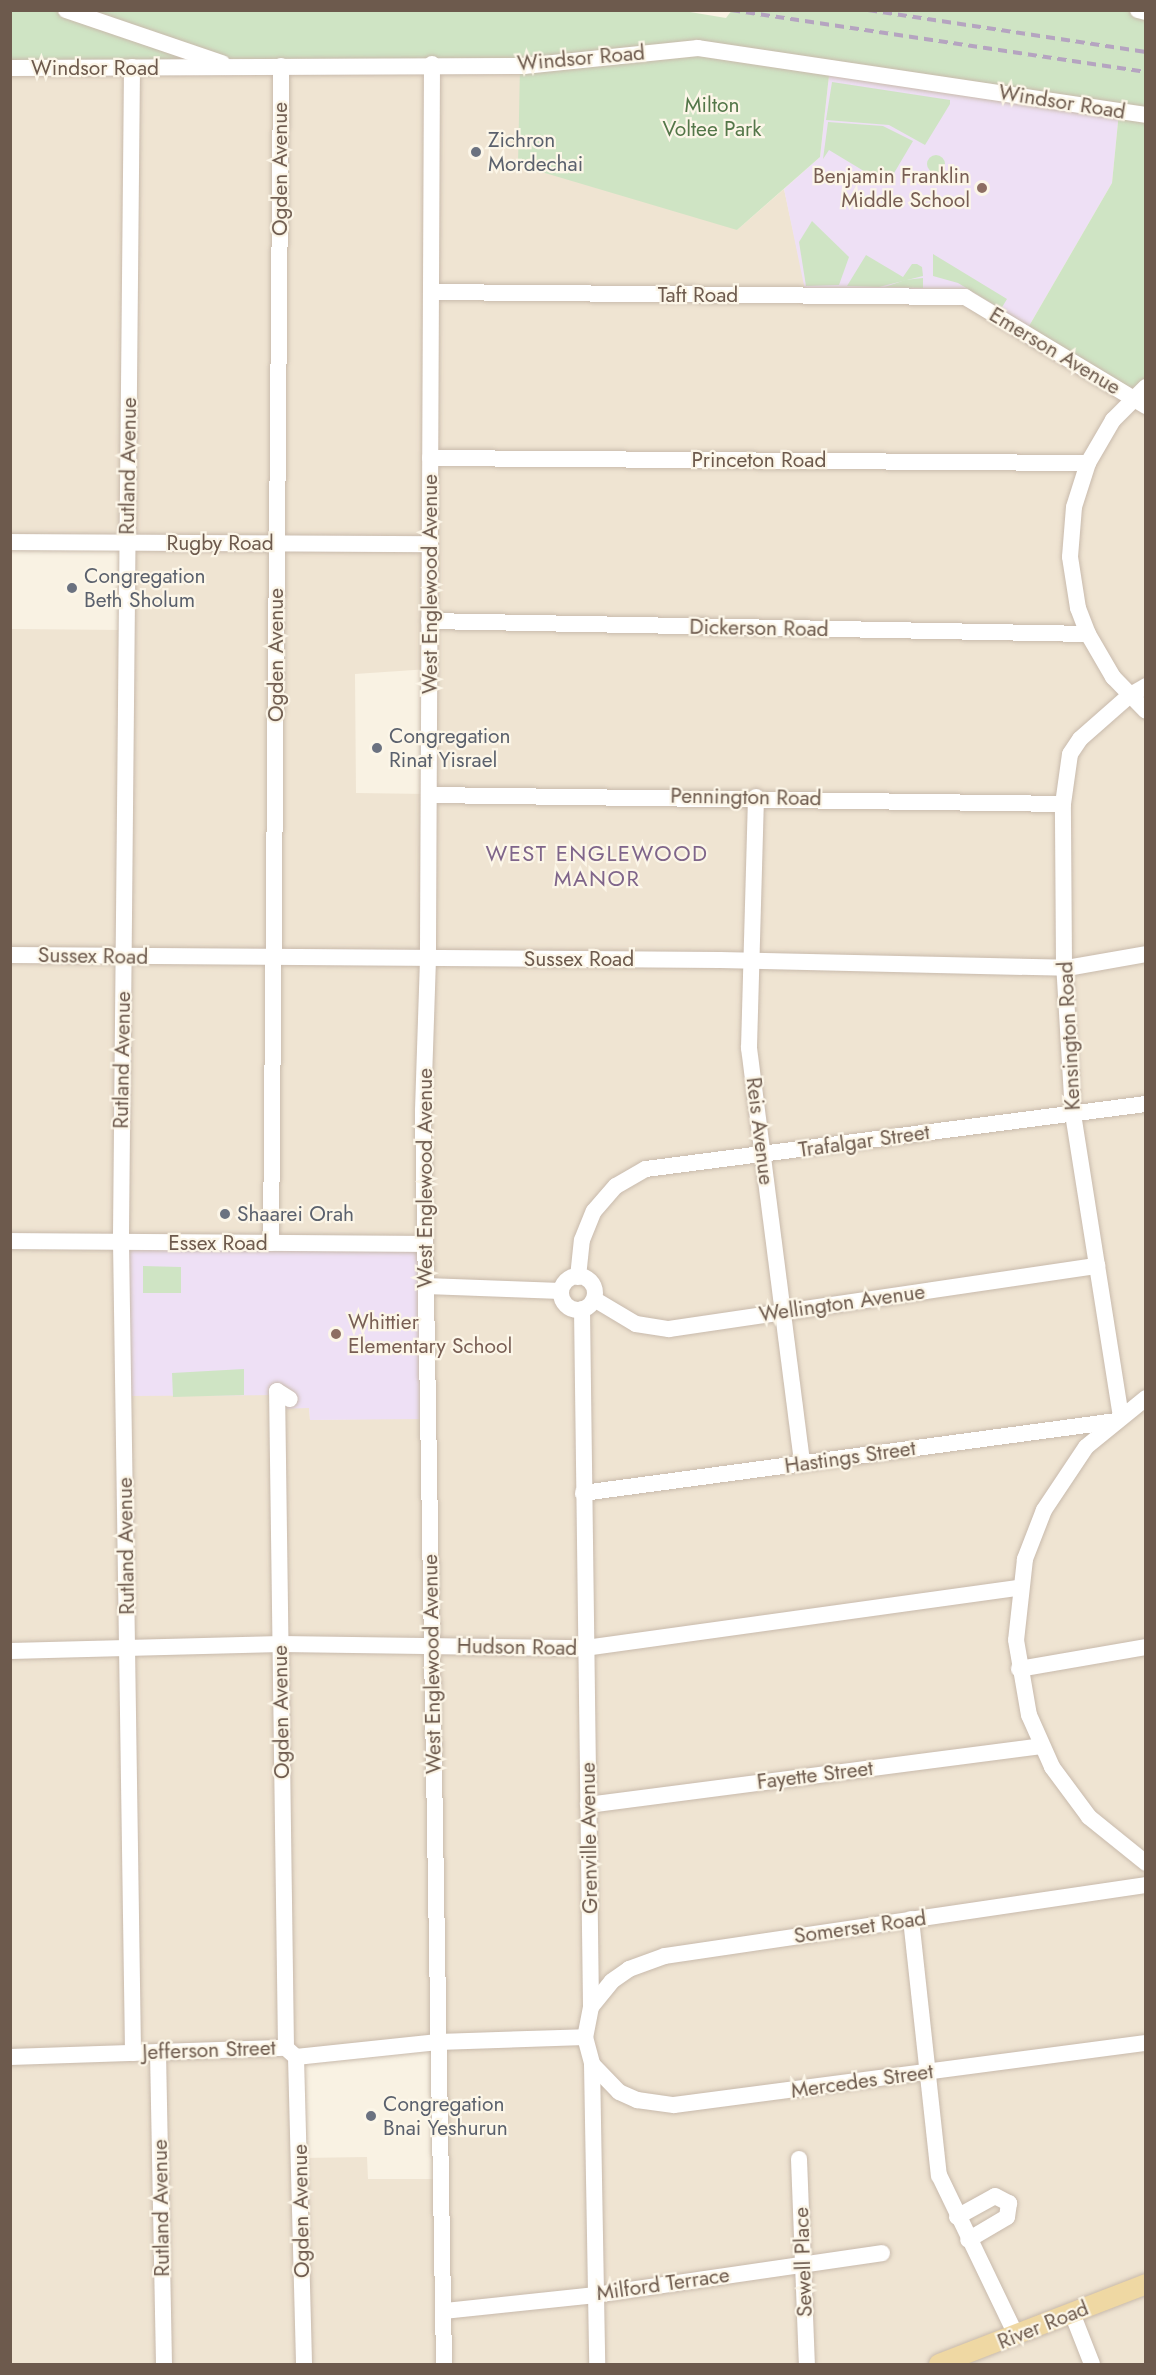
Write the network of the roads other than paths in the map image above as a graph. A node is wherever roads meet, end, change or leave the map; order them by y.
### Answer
1 (66, 10) edge
2 (1138, 10) edge
3 (1146, 12) edge
4 (432, 64) junction
5 (281, 66) junction
6 (132, 67) junction
7 (235, 67) junction
8 (10, 68) edge
9 (1146, 116) edge
10 (431, 292) junction
11 (965, 297) joint
12 (1146, 387) edge
13 (1139, 402) edge
14 (430, 458) junction
15 (1088, 463) junction
16 (10, 542) edge
17 (127, 543) junction
18 (277, 543) junction
19 (430, 544) junction
20 (429, 621) junction
21 (1088, 634) junction
22 (1146, 686) edge
23 (1129, 696) junction
24 (1146, 711) edge
25 (429, 795) junction
26 (756, 797) junction
27 (1064, 804) junction
28 (1146, 954) edge
29 (10, 955) edge
30 (123, 956) junction
31 (273, 958) junction
32 (428, 959) junction
33 (751, 961) junction
34 (1064, 968) junction
35 (1146, 1104) edge
36 (1072, 1114) junction
37 (763, 1155) junction
38 (10, 1241) edge
39 (121, 1242) junction
40 (271, 1243) junction
41 (425, 1244) junction
42 (1097, 1266) junction
43 (578, 1277) junction
44 (426, 1286) junction
45 (561, 1291) junction
46 (588, 1304) junction
47 (783, 1312) junction
48 (1146, 1398) edge
49 (290, 1399) dead end
50 (1119, 1419) junction
51 (802, 1464) junction
52 (583, 1493) junction
53 (1019, 1588) junction
54 (280, 1644) junction
55 (432, 1646) junction
56 (1146, 1647) edge
57 (127, 1648) junction
58 (585, 1648) junction
59 (10, 1651) edge
60 (1019, 1669) junction
61 (1041, 1746) junction
62 (588, 1805) junction
63 (1146, 1863) edge
64 (1146, 1885) edge
65 (911, 1919) junction
66 (591, 2007) junction
67 (585, 2037) junction
68 (438, 2042) junction
69 (1146, 2043) edge
70 (158, 2052) junction
71 (291, 2052) junction
72 (133, 2053) junction
73 (10, 2057) edge
74 (592, 2064) junction
75 (926, 2073) junction
76 (799, 2159) dead end
77 (957, 2217) junction
78 (968, 2240) junction
79 (882, 2253) dead end
80 (803, 2263) junction
81 (1146, 2284) edge
82 (595, 2295) junction
83 (444, 2311) junction
84 (1072, 2313) junction
85 (1016, 2335) junction
86 (164, 2364) edge
87 (304, 2364) edge
88 (444, 2364) edge
89 (597, 2364) edge
90 (807, 2364) edge
91 (939, 2364) edge
92 (1092, 2364) edge

1 - 7 street
2 - 3 street
4 - 5 street, Windsor Road
4 - 9 street, Windsor Road
4 - 10 street, West Englewood Avenue
5 - 7 street, Windsor Road
5 - 18 street, Ogden Avenue
6 - 7 street, Windsor Road
6 - 8 street, Windsor Road
6 - 17 street, Rutland Avenue
10 - 11 street, Taft Road
10 - 14 street, West Englewood Avenue
11 - 13 street, Emerson Avenue
12 - 13 street
13 - 15 street
14 - 15 street, Princeton Road
14 - 19 street, West Englewood Avenue
15 - 21 street
16 - 17 street, Rugby Road
17 - 18 street, Rugby Road
17 - 30 street, Rutland Avenue
18 - 19 street, Rugby Road
18 - 31 street, Ogden Avenue
19 - 20 street, West Englewood Avenue
20 - 21 street, Dickerson Road
20 - 25 street, West Englewood Avenue
21 - 23 street
22 - 23 street, Kensington Road
23 - 24 street
23 - 27 street, Kensington Road
25 - 26 street, Pennington Road
25 - 32 street, West Englewood Avenue
26 - 27 street, Pennington Road
26 - 33 street, Reis Avenue
27 - 34 street, Kensington Road
28 - 34 street, Sussex Road
29 - 30 street, Sussex Road
30 - 31 street, Sussex Road
30 - 39 street, Rutland Avenue
31 - 32 street, Sussex Road
31 - 40 street, Ogden Avenue
32 - 33 street, Sussex Road
32 - 41 street, West Englewood Avenue
33 - 34 street, Sussex Road
33 - 37 street, Reis Avenue
34 - 36 street, Kensington Road
35 - 36 street, Trafalgar Street
36 - 37 street, Trafalgar Street
36 - 42 street, Kensington Road
37 - 43 street, Trafalgar Street
37 - 47 street, Reis Avenue
38 - 39 street, Essex Road
39 - 40 street, Essex Road
39 - 57 street, Rutland Avenue
40 - 41 street, Essex Road
41 - 44 street, West Englewood Avenue
42 - 47 street, Wellington Avenue
42 - 50 street, Kensington Road
43 - 45 street
43 - 46 street
44 - 45 street
44 - 55 street, West Englewood Avenue
45 - 46 street
46 - 47 street, Wellington Avenue
46 - 52 street, Grenville Avenue
47 - 51 street, Reis Avenue
48 - 50 street
49 - 54 street, Ogden Avenue
50 - 51 street, Hastings Street
50 - 53 street
51 - 52 street, Hastings Street
52 - 58 street, Grenville Avenue
53 - 58 street, Hudson Road
53 - 60 street
54 - 55 street, Hudson Road
54 - 57 street, Hudson Road
54 - 71 street, Ogden Avenue
55 - 58 street, Hudson Road
55 - 68 street, West Englewood Avenue
56 - 60 street
57 - 59 street, Hudson Road
57 - 72 street, Rutland Avenue
58 - 62 street, Grenville Avenue
60 - 61 street
61 - 62 street, Fayette Street
61 - 63 street
62 - 66 street, Grenville Avenue
64 - 65 street, Somerset Road
65 - 66 street, Somerset Road
65 - 75 street
66 - 67 street, Grenville Avenue
67 - 68 street, Jefferson Street
67 - 74 street, Grenville Avenue
68 - 71 street, Jefferson Street
68 - 83 street, West Englewood Avenue
69 - 75 street, Mercedes Street
70 - 71 street, Jefferson Street
70 - 72 street, Jefferson Street
70 - 86 street, Rutland Avenue
71 - 87 street, Ogden Avenue
72 - 73 street, Jefferson Street
74 - 75 street, Mercedes Street
74 - 82 street, Grenville Avenue
75 - 77 street
76 - 80 street, Sewell Place
77 - 78 street
77 - 78 street
78 - 85 street
79 - 80 street, Milford Terrace
80 - 82 street, Milford Terrace
80 - 90 street, Sewell Place
81 - 84 main road, River Road
82 - 83 street, Milford Terrace
82 - 89 street, Grenville Avenue
83 - 88 street, West Englewood Avenue
84 - 85 main road, River Road
84 - 92 street
85 - 91 main road, River Road

